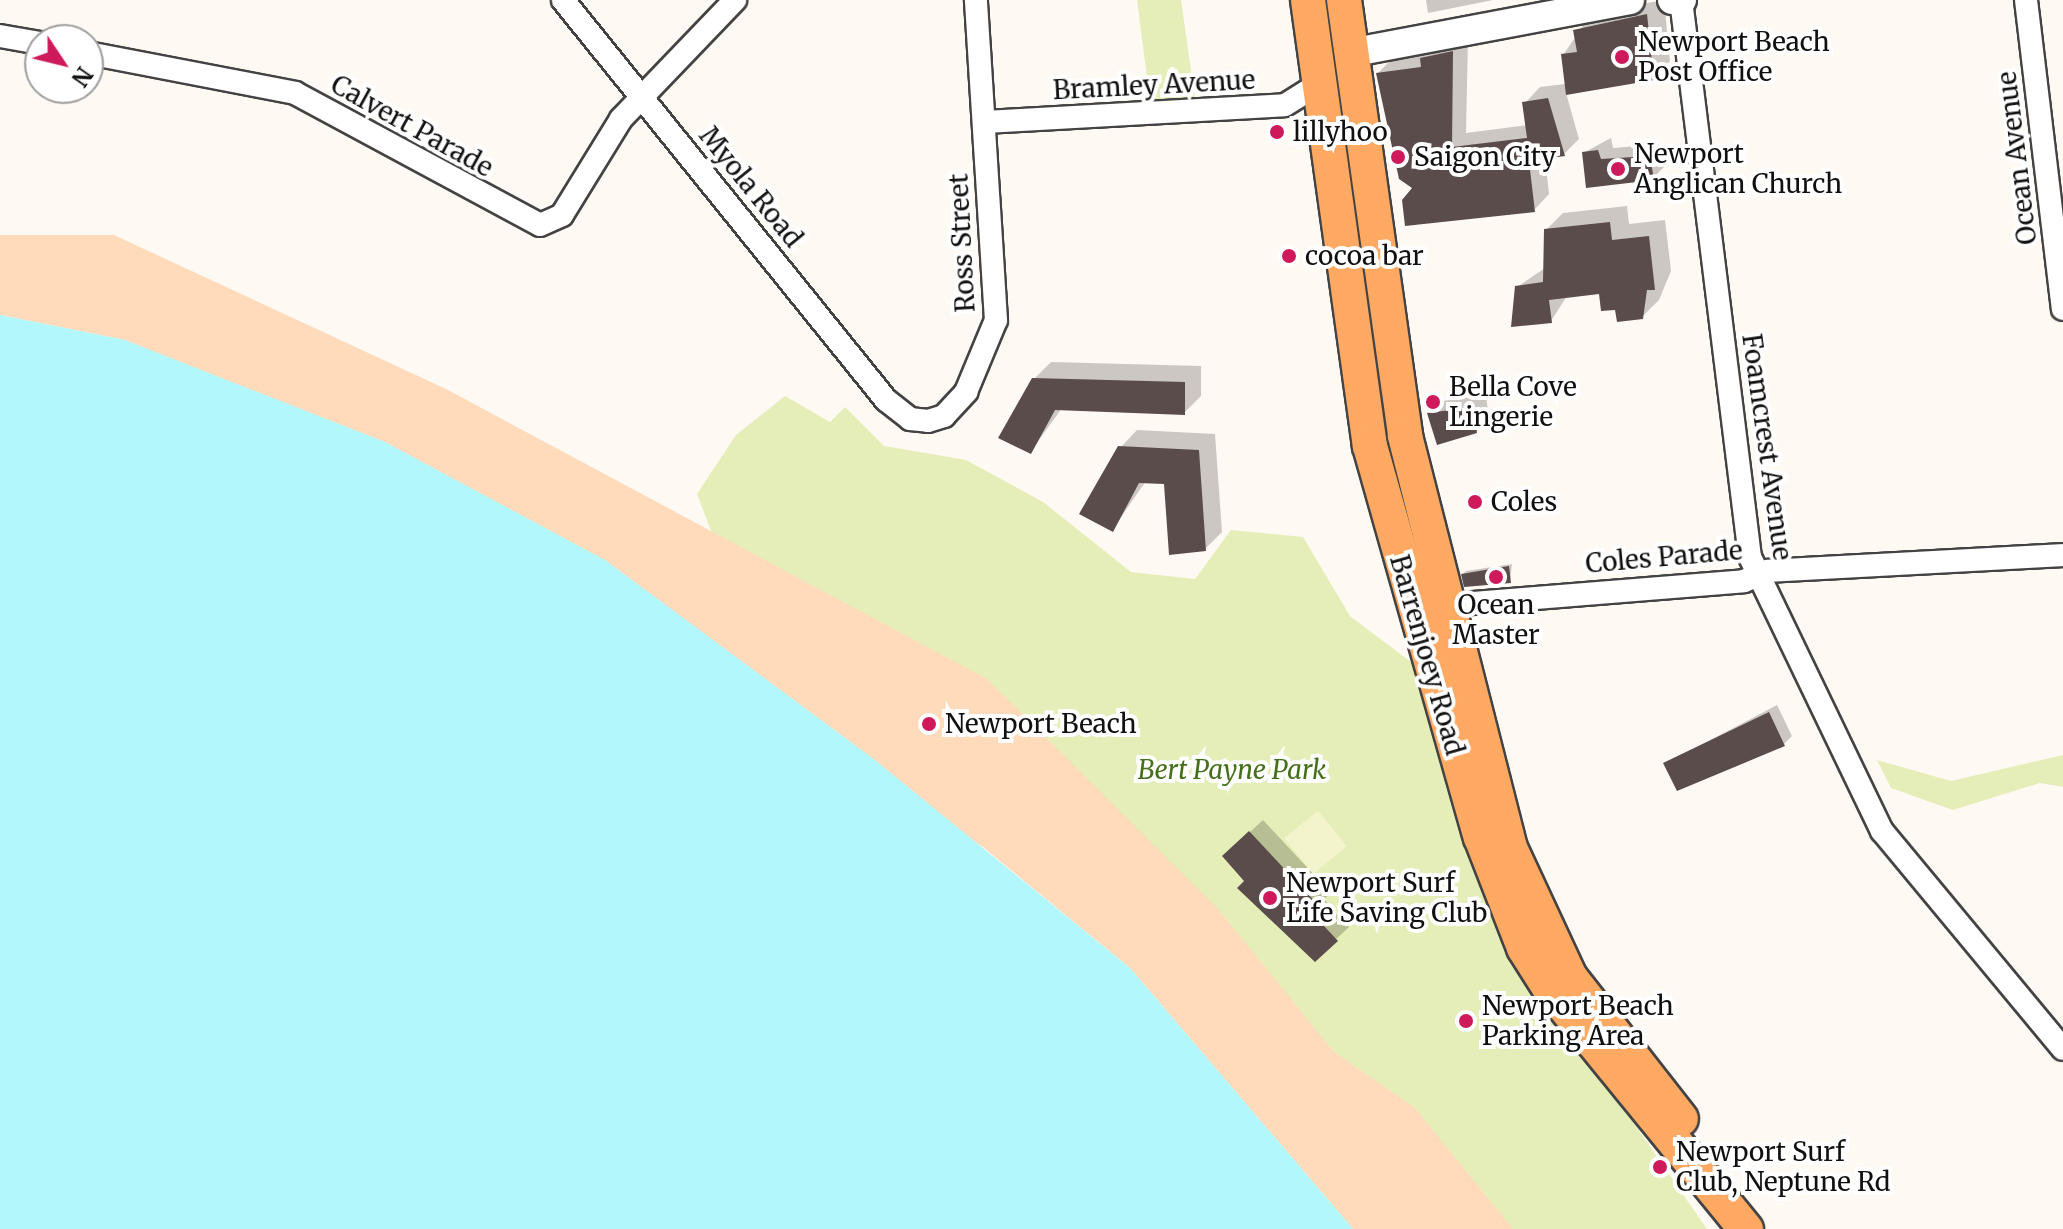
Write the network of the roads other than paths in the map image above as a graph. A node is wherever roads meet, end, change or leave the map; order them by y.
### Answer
1 (563, 0) edge
2 (735, 0) edge
3 (976, 0) edge
4 (1308, 0) edge
5 (1344, 0) edge
6 (1630, 0) edge
7 (1672, 0) edge
8 (1682, 0) edge
9 (2026, 0) edge
10 (0, 36) edge
11 (24, 40) edge
12 (1350, 53) junction
13 (104, 56) edge
14 (1319, 84) junction
15 (644, 98) junction
16 (985, 122) junction
17 (2063, 309) edge
18 (895, 410) joint
19 (2063, 555) edge
20 (1758, 578) junction
21 (1448, 603) junction
22 (1413, 613) junction
23 (2063, 1049) edge
24 (1746, 1229) edge
25 (1774, 1229) edge

1 - 15 street, Myola Road
2 - 15 street
3 - 16 street, Ross Street
4 - 14 main road, Barrenjoey Road
5 - 12 main road, Barrenjoey Road
6 - 12 street
7 - 8 street
8 - 20 street, Foamcrest Avenue
9 - 17 street, Ocean Avenue
10 - 11 street
12 - 21 main road, Barrenjoey Road
13 - 15 street, Calvert Parade
14 - 16 street, Bramley Avenue
14 - 22 main road, Barrenjoey Road
15 - 18 street, Myola Road
16 - 18 street, Ross Street
19 - 20 street, Coles Parade
20 - 21 street, Coles Parade
20 - 23 street, Foamcrest Avenue
21 - 22 street, Coles Parade
21 - 25 main road, Barrenjoey Road
22 - 24 main road, Barrenjoey Road

